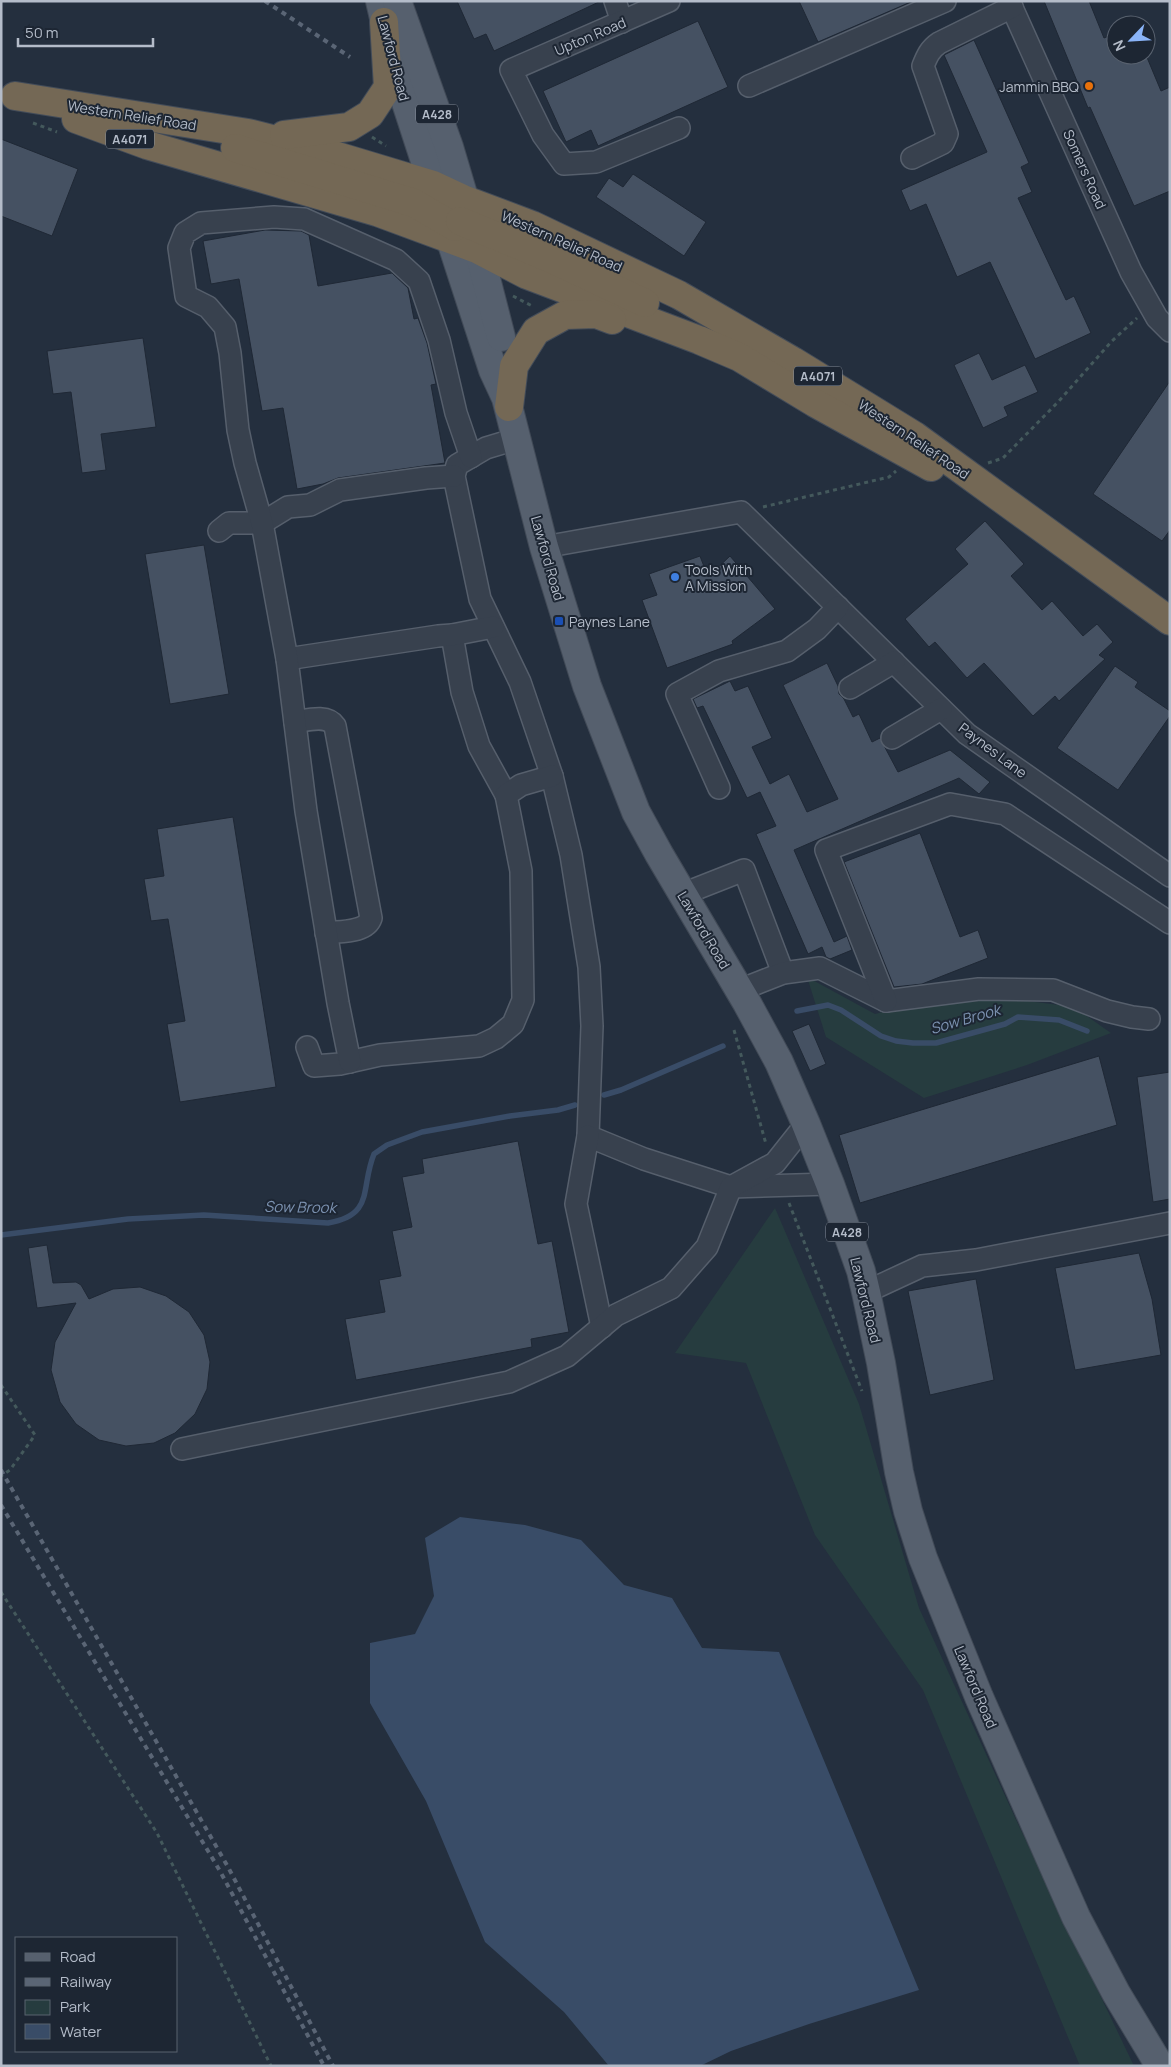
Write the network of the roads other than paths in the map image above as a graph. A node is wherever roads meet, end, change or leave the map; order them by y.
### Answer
1 (615, 1) edge
2 (669, 1) edge
3 (945, 1) edge
4 (1010, 4) edge
5 (387, 8) edge
6 (622, 22) junction
7 (749, 86) dead end
8 (8, 94) edge
9 (112, 112) junction
10 (680, 128) dead end
11 (260, 136) junction
12 (912, 158) dead end
13 (457, 221) junction
14 (1170, 331) edge
15 (739, 357) junction
16 (507, 402) junction
17 (516, 439) junction
18 (471, 457) junction
19 (454, 476) junction
20 (262, 523) junction
21 (219, 531) dead end
22 (1048, 532) junction
23 (544, 547) junction
24 (838, 607) junction
25 (1170, 620) edge
26 (493, 627) junction
27 (452, 635) junction
28 (286, 659) junction
29 (894, 662) junction
30 (850, 688) dead end
31 (941, 708) junction
32 (295, 722) junction
33 (892, 738) dead end
34 (552, 776) junction
35 (719, 788) dead end
36 (506, 796) junction
37 (1170, 876) edge
38 (683, 894) junction
39 (1170, 922) edge
40 (326, 933) junction
41 (783, 972) junction
42 (740, 990) junction
43 (886, 1000) junction
44 (1149, 1019) dead end
45 (306, 1047) dead end
46 (350, 1062) junction
47 (806, 1124) junction
48 (588, 1136) junction
49 (830, 1184) junction
50 (731, 1187) junction
51 (1170, 1223) edge
52 (866, 1292) junction
53 (602, 1327) junction
54 (182, 1449) dead end
55 (1160, 2066) edge

1 - 6 street
2 - 6 street, Upton Road
3 - 7 street
4 - 12 street
4 - 14 street, Somers Road
5 - 11 highway
5 - 13 main road, Lawford Road / A428
6 - 10 street, Upton Road
8 - 9 highway, Western Relief Road / A4071
8 - 13 highway, Western Relief Road / A4071
9 - 11 highway, Western Relief Road / A4071
9 - 13 highway
11 - 13 highway, Western Relief Road / A4071
13 - 15 highway, Western Relief Road / A4071
13 - 16 main road, Lawford Road / A428
13 - 22 highway, Western Relief Road / A4071
15 - 16 highway
15 - 22 highway, Western Relief Road / A4071
16 - 17 main road, Lawford Road / A428
17 - 18 street
17 - 23 main road, Lawford Road / A428
18 - 19 street
18 - 20 street
19 - 20 street
19 - 26 street
20 - 21 street
20 - 28 street
22 - 25 highway, Western Relief Road / A4071
23 - 24 street, Paynes Lane
23 - 38 main road, Lawford Road / A428
24 - 29 street, Paynes Lane
24 - 35 street
26 - 27 street
26 - 34 street
27 - 28 street
27 - 36 street
28 - 32 street
29 - 30 street
29 - 31 street, Paynes Lane
31 - 33 street
31 - 37 street, Paynes Lane
32 - 40 street
32 - 40 street
34 - 36 street
34 - 48 street
36 - 46 street
38 - 41 street
38 - 42 main road, Lawford Road / A428
39 - 43 street
40 - 46 street
41 - 42 street
41 - 43 street
42 - 47 main road, Lawford Road / A428
43 - 44 street
45 - 46 street
47 - 49 main road, Lawford Road / A428
47 - 50 street
48 - 50 street
48 - 53 street
49 - 50 street
49 - 52 main road, Lawford Road / A428
50 - 53 street
51 - 52 street
52 - 55 main road, Lawford Road / A428
53 - 54 street

